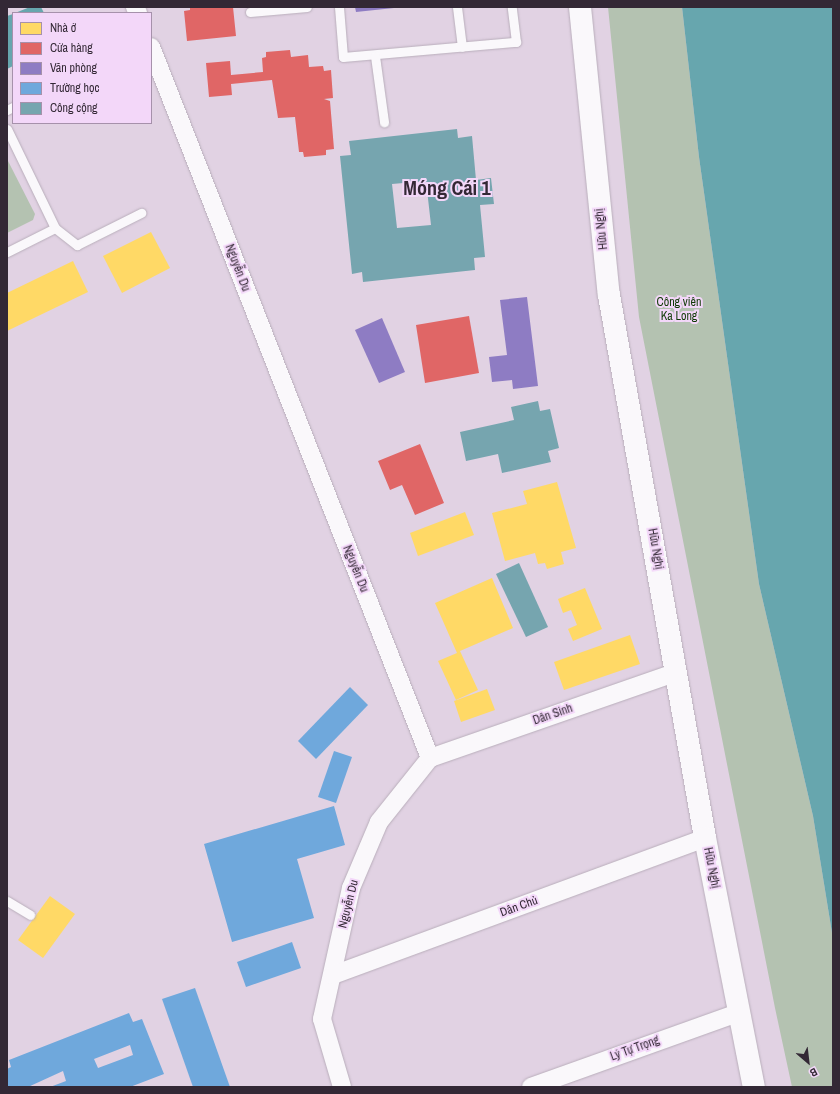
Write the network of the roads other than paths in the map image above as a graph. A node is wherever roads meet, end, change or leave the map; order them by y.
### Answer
1 (307, 7) edge
2 (338, 7) edge
3 (456, 7) edge
4 (512, 7) edge
5 (580, 7) edge
6 (250, 12) dead end
7 (462, 47) junction
8 (152, 50) edge
9 (375, 56) junction
10 (384, 122) dead end
11 (7, 129) edge
12 (141, 213) dead end
13 (55, 228) junction
14 (7, 252) edge
15 (677, 672) junction
16 (430, 758) junction
17 (705, 838) junction
18 (7, 901) edge
19 (30, 915) dead end
20 (333, 975) junction
21 (740, 1012) junction
22 (342, 1087) edge
23 (531, 1087) edge
24 (754, 1087) edge

1 - 6 lane
2 - 9 lane
3 - 7 lane
4 - 7 lane
5 - 15 street, Hữu Nghị
7 - 9 lane
8 - 16 street, Nguyễn Du
9 - 10 lane
11 - 13 lane
12 - 13 lane
13 - 14 lane
15 - 16 street, Dân Sinh
15 - 17 street, Hữu Nghị
16 - 20 street, Nguyễn Du
17 - 20 street, Dân Chủ
17 - 21 street, Hữu Nghị
18 - 19 lane
20 - 22 street, Nguyễn Du
21 - 23 street, Lý Tự Trọng
21 - 24 street, Hữu Nghị

